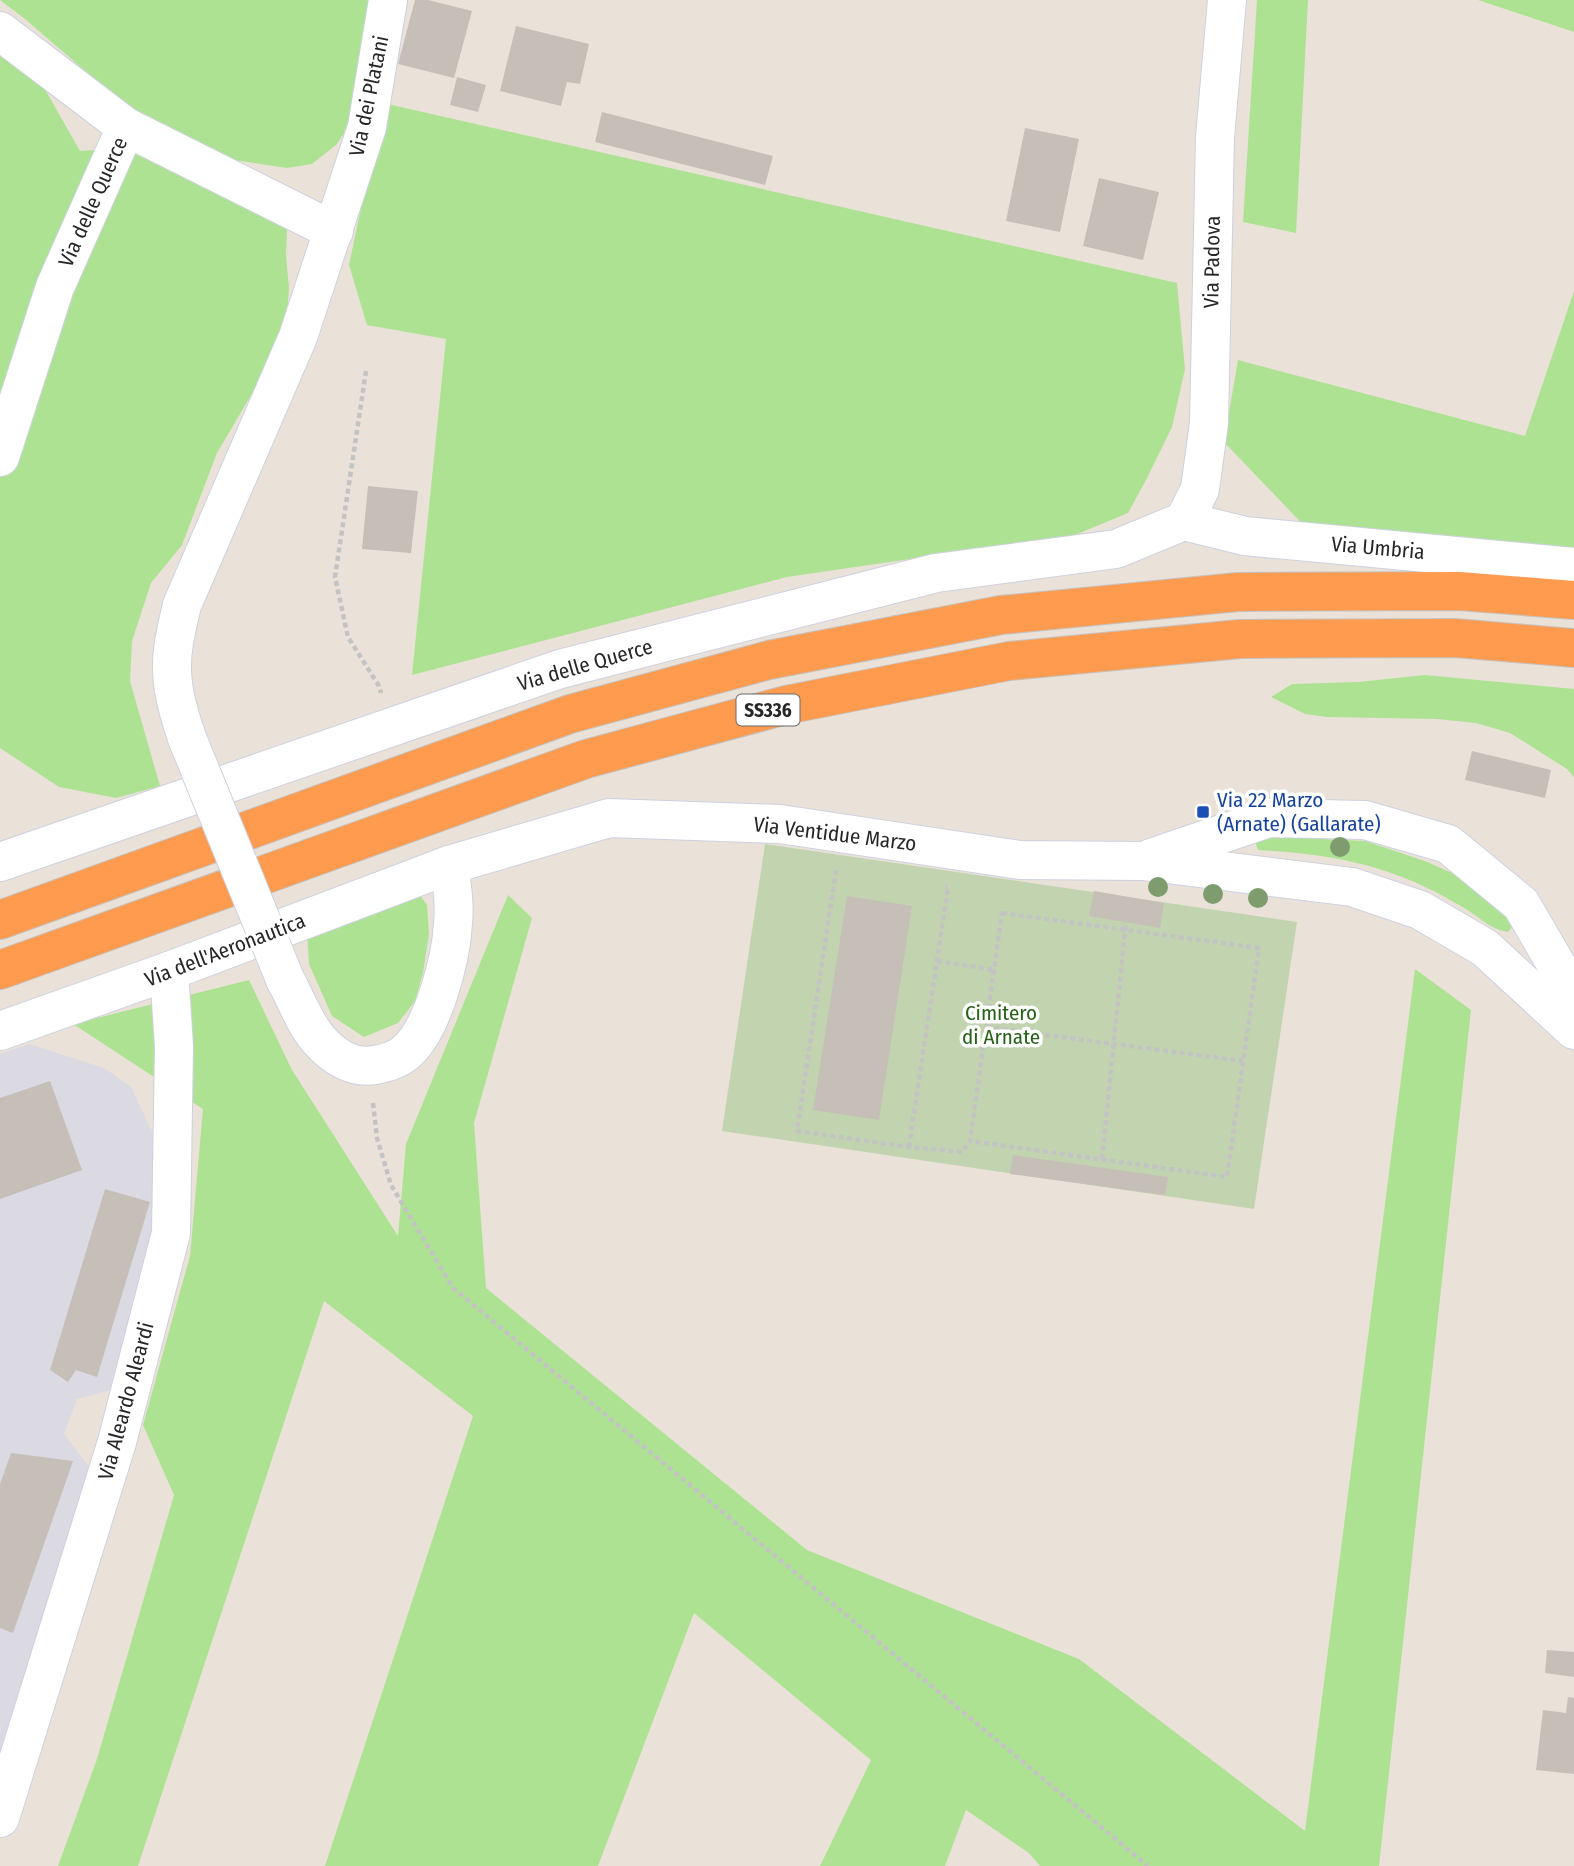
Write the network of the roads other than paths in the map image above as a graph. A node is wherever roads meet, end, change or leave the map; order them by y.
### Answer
1 (388, 0) edge
2 (1227, 0) edge
3 (0, 31) edge
4 (127, 127) junction
5 (334, 231) junction
6 (0, 457) edge
7 (1184, 521) junction
8 (1574, 567) edge
9 (1574, 600) edge
10 (1574, 648) edge
11 (1143, 861) junction
12 (0, 862) edge
13 (449, 865) junction
14 (0, 920) edge
15 (0, 970) edge
16 (169, 971) junction
17 (1574, 995) edge
18 (1574, 1030) edge
19 (0, 1031) edge
20 (0, 1818) edge

1 - 5 street, Via dei Platani
2 - 7 street, Via Padova
3 - 4 street, Via delle Querce
4 - 5 street, Via delle Querce
4 - 6 street, Via delle Querce
5 - 13 street, Via dei Platani, bridge
7 - 8 street, Via Umbria
7 - 12 street, Via delle Querce
9 - 14 highway, SS336
10 - 15 highway, SS336
11 - 13 street, Via Ventidue Marzo
11 - 17 street, Via Ventidue Marzo
11 - 18 street, Via Ventidue Marzo
13 - 16 street, Via dell'Aeronautica
16 - 19 street, Via dell'Aeronautica
16 - 20 street, Via Aleardo Aleardi

